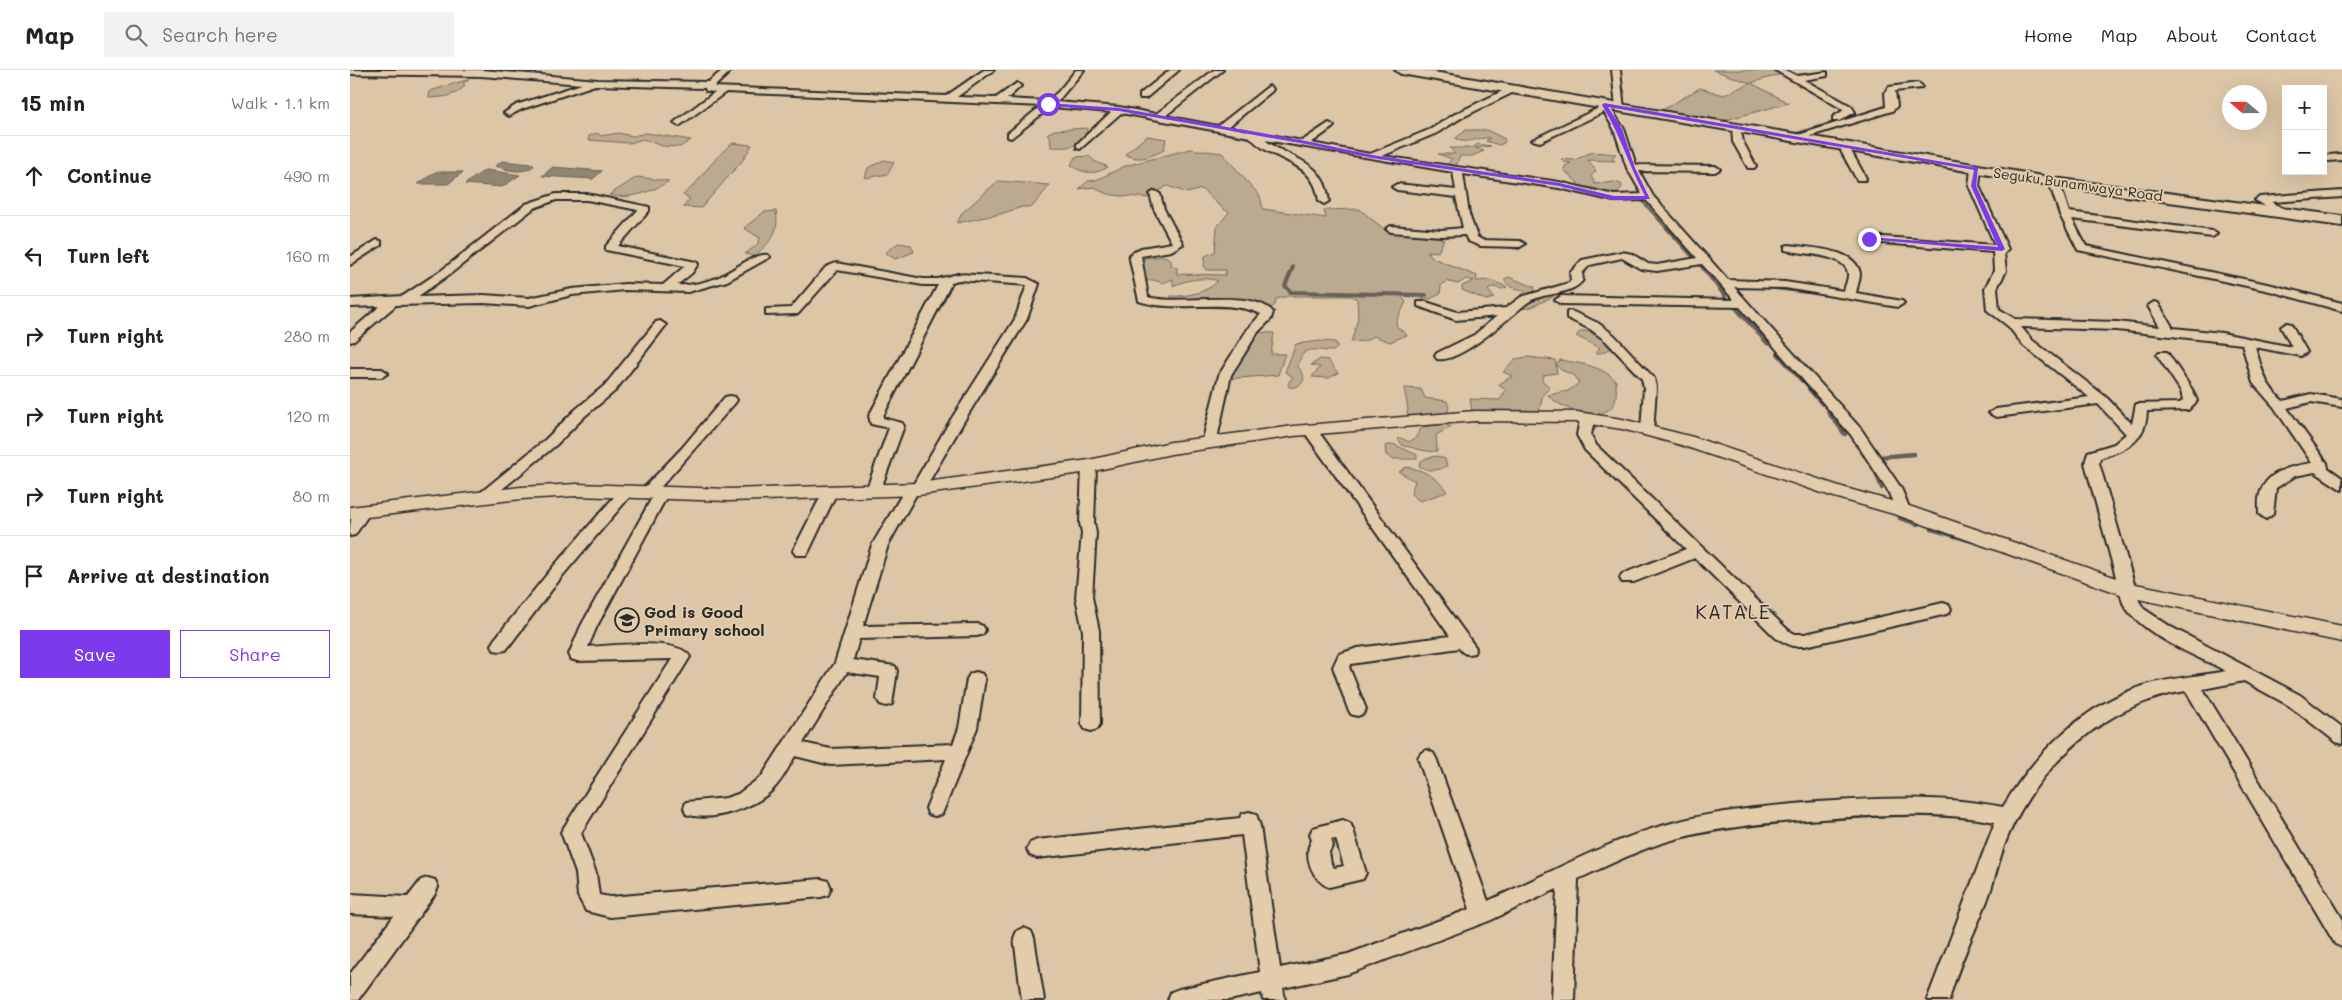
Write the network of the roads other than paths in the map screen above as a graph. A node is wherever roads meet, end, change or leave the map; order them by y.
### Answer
1 (532, 70) edge
2 (584, 70) edge
3 (728, 70) edge
4 (990, 70) edge
5 (1080, 70) edge
6 (1174, 70) edge
7 (1219, 70) edge
8 (1401, 70) edge
9 (1616, 70) edge
10 (1779, 70) edge
11 (350, 71) edge
12 (385, 71) edge
13 (1824, 74) dead end
14 (521, 77) junction
15 (1796, 79) junction
16 (575, 80) junction
17 (598, 82) junction
18 (710, 84) junction
19 (1017, 86) dead end
20 (1918, 86) dead end
21 (1269, 88) dead end
22 (1513, 89) junction
23 (723, 90) junction
24 (1143, 96) dead end
25 (948, 99) junction
26 (998, 101) junction
27 (1048, 104) junction
28 (1605, 106) junction
29 (1621, 108) junction
30 (1119, 110) junction
31 (509, 113) dead end
32 (1158, 117) junction
33 (679, 123) dead end
34 (1329, 126) dead end
35 (1735, 127) junction
36 (1221, 128) junction
37 (1254, 133) junction
38 (1011, 135) dead end
39 (1793, 135) junction
40 (1537, 140) dead end
41 (1306, 143) junction
42 (1080, 146) dead end
43 (1847, 147) junction
44 (1372, 157) junction
45 (2342, 157) edge
46 (2328, 158) dead end
47 (1751, 166) dead end
48 (1632, 168) junction
49 (1976, 169) junction
50 (1458, 170) junction
51 (1715, 170) dead end
52 (1861, 178) dead end
53 (2054, 182) junction
54 (1397, 187) dead end
55 (1155, 194) dead end
56 (1461, 194) junction
57 (2342, 194) edge
58 (1648, 197) junction
59 (1324, 201) dead end
60 (2283, 212) junction
61 (2065, 215) junction
62 (2342, 220) edge
63 (1391, 229) dead end
64 (1469, 231) junction
65 (2212, 234) dead end
66 (1869, 239) dead end
67 (377, 243) dead end
68 (1520, 244) dead end
69 (1789, 248) dead end
70 (2002, 249) junction
71 (764, 257) dead end
72 (1705, 260) junction
73 (350, 262) edge
74 (947, 280) junction
75 (1726, 283) junction
76 (665, 289) junction
77 (1849, 296) junction
78 (1561, 300) dead end
79 (395, 302) junction
80 (350, 303) edge
81 (1898, 303) dead end
82 (1422, 304) dead end
83 (1744, 304) junction
84 (2154, 306) dead end
85 (2342, 307) edge
86 (770, 312) dead end
87 (1507, 312) junction
88 (1571, 315) dead end
89 (2012, 323) junction
90 (660, 325) dead end
91 (2287, 327) dead end
92 (2168, 331) junction
93 (350, 338) edge
94 (2247, 342) junction
95 (2163, 355) dead end
96 (1441, 356) dead end
97 (382, 372) dead end
98 (350, 373) edge
99 (730, 400) dead end
100 (2100, 400) junction
101 (2342, 403) edge
102 (2281, 406) junction
103 (1996, 413) dead end
104 (1587, 420) junction
105 (1310, 430) junction
106 (1648, 430) junction
107 (2134, 434) junction
108 (1209, 442) junction
109 (1089, 466) junction
110 (2322, 466) junction
111 (2342, 486) edge
112 (915, 489) junction
113 (873, 491) junction
114 (626, 492) junction
115 (830, 492) junction
116 (654, 494) junction
117 (485, 496) junction
118 (1903, 510) junction
119 (357, 512) edge
120 (2266, 514) dead end
121 (350, 531) edge
122 (801, 551) dead end
123 (1697, 551) junction
124 (1628, 578) dead end
125 (2129, 590) junction
126 (1943, 609) dead end
127 (977, 630) dead end
128 (855, 633) junction
129 (2342, 634) edge
130 (500, 645) dead end
131 (843, 665) junction
132 (2245, 674) junction
133 (976, 679) dead end
134 (2191, 684) junction
135 (886, 699) dead end
136 (1357, 709) dead end
137 (1091, 724) dead end
138 (2342, 737) edge
139 (792, 748) junction
140 (959, 751) junction
141 (1427, 758) dead end
142 (693, 808) dead end
143 (935, 808) dead end
144 (2008, 816) junction
145 (1037, 849) dead end
146 (1568, 875) junction
147 (428, 887) dead end
148 (821, 888) dead end
149 (350, 904) edge
150 (413, 908) junction
151 (1482, 914) junction
152 (2342, 937) edge
153 (1024, 938) dead end
154 (1272, 990) edge
155 (350, 992) edge
156 (1033, 1000) edge
157 (1179, 1000) edge
158 (1562, 1000) edge
159 (1938, 1000) edge

1 - 14 street
2 - 16 street
3 - 18 street
4 - 25 street
5 - 27 street
6 - 24 street
7 - 32 street
8 - 22 main road, Seguku Bunamwaya Road
9 - 29 street
10 - 15 street
11 - 12 street
12 - 14 street
13 - 15 street
14 - 16 street
15 - 39 street
16 - 17 street
17 - 18 street
17 - 31 street
18 - 23 street
19 - 26 street
20 - 39 street
21 - 36 street
22 - 28 main road, Seguku Bunamwaya Road
22 - 44 street
23 - 25 street
23 - 33 street
25 - 26 street
26 - 27 street
27 - 30 street
27 - 38 street
28 - 29 main road, Seguku Bunamwaya Road
28 - 40 street
28 - 48 street
29 - 35 main road, Seguku Bunamwaya Road
30 - 32 street
30 - 42 street
32 - 36 street
34 - 41 street
35 - 39 main road, Seguku Bunamwaya Road
35 - 47 street
36 - 37 street
37 - 41 street
37 - 59 street
39 - 43 main road, Seguku Bunamwaya Road
41 - 44 street
43 - 49 main road, Seguku Bunamwaya Road
43 - 52 street
44 - 50 street
45 - 46 street
48 - 51 street
48 - 58 street
49 - 53 main road, Seguku Bunamwaya Road
49 - 70 street
50 - 56 street
50 - 58 street
53 - 60 main road, Seguku Bunamwaya Road
53 - 61 street
54 - 56 street
55 - 108 street
56 - 64 street
57 - 60 street
58 - 72 street
60 - 62 main road, Seguku Bunamwaya Road
61 - 65 street
61 - 85 street
63 - 64 street
64 - 68 street
66 - 70 street
67 - 73 street
69 - 77 street
70 - 89 street
71 - 76 street
72 - 75 street
72 - 87 street
74 - 86 street
74 - 112 street
74 - 113 street
75 - 77 street
75 - 83 street
76 - 79 street
76 - 79 street
77 - 81 street
78 - 83 street
79 - 80 street
79 - 93 street
82 - 87 street
83 - 118 street
84 - 92 street
87 - 96 street
88 - 106 street
89 - 92 street
89 - 100 street
90 - 117 street
91 - 94 street
92 - 94 street
94 - 102 street
95 - 107 street
97 - 98 street
99 - 116 street
100 - 103 street
100 - 107 street
101 - 102 street
102 - 110 street
104 - 105 street
104 - 106 street
104 - 123 street
105 - 108 street
105 - 136 street
106 - 118 street
107 - 125 street
108 - 109 street
109 - 112 street
109 - 137 street
110 - 111 street
110 - 120 street
112 - 113 street
112 - 128 street
113 - 115 street
114 - 116 street
114 - 117 street
114 - 130 street
115 - 116 street
115 - 122 street
116 - 148 street
117 - 119 street
118 - 125 street
119 - 121 street
123 - 124 street
123 - 126 street
125 - 129 street
125 - 132 street
127 - 128 street
128 - 131 street
131 - 135 street
131 - 139 street
132 - 134 street
132 - 138 street
133 - 140 street
134 - 144 street
134 - 152 street
139 - 140 street
139 - 142 street
140 - 143 street
141 - 151 street
144 - 146 street
144 - 159 street
145 - 154 street
146 - 151 street
146 - 158 street
147 - 150 street
149 - 150 street
150 - 155 street
151 - 154 street
153 - 156 street
154 - 157 street

